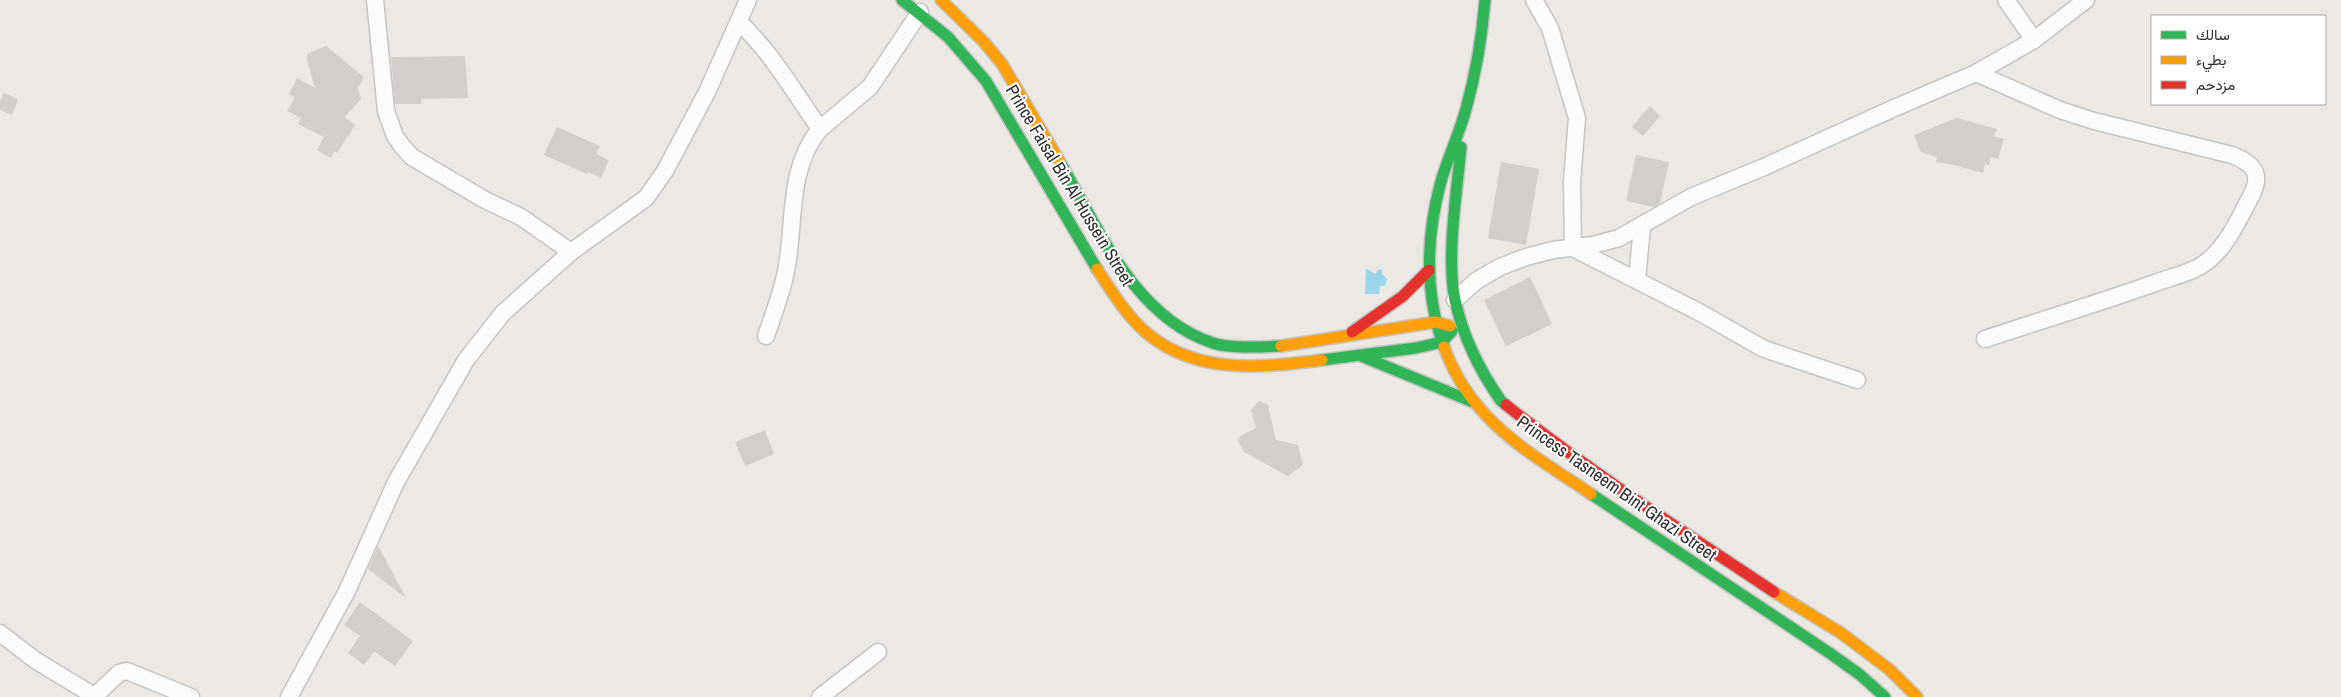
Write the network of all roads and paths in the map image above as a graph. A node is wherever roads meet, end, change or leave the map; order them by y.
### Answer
1 (375, 0) edge
2 (748, 0) edge
3 (902, 0) edge
4 (941, 0) edge
5 (1485, 0) edge
6 (1534, 0) edge
7 (2006, 0) edge
8 (2086, 0) edge
9 (920, 12) junction
10 (739, 22) junction
11 (2034, 40) junction
12 (1976, 73) junction
13 (1462, 123) junction
14 (820, 129) junction
15 (1642, 226) junction
16 (1573, 248) junction
17 (571, 252) junction
18 (1429, 270) junction
19 (1636, 280) junction
20 (1455, 300) junction
21 (1436, 322) junction
22 (1454, 328) junction
23 (766, 336) dead end
24 (1347, 336) junction
25 (1467, 339) junction
26 (1985, 339) dead end
27 (1442, 342) junction
28 (1361, 356) junction
29 (1857, 380) dead end
30 (1473, 402) junction
31 (0, 633) edge
32 (878, 652) dead end
33 (95, 697) edge
34 (191, 697) edge
35 (289, 697) edge
36 (820, 697) edge
37 (1886, 697) edge
38 (1917, 697) edge

1 - 17 street
2 - 10 street
3 - 9 main road, Prince Faisal Bin Al Hussein Street
4 - 24 main road, Prince Faisal Bin Al Hussein Street
5 - 13 main road, Princess Tasneem Bint Ghazi Street
6 - 16 street
7 - 11 street
8 - 11 street
9 - 14 street
9 - 28 main road, Prince Faisal Bin Al Hussein Street
10 - 14 street
10 - 17 street
11 - 12 street
12 - 15 street
12 - 26 street
13 - 18 main road, Princess Tasneem Bint Ghazi Street
13 - 20 main road, Princess Tasneem Bint Ghazi Street
14 - 23 street
15 - 16 street
15 - 19 street
16 - 19 street
16 - 20 street
17 - 35 street
18 - 21 main road, Princess Tasneem Bint Ghazi Street
18 - 24 main road
19 - 29 street
20 - 22 main road
20 - 25 main road, Princess Tasneem Bint Ghazi Street
21 - 22 main road, Prince Faisal Bin Al Hussein Street
21 - 24 main road, Prince Faisal Bin Al Hussein Street
21 - 27 main road, Princess Tasneem Bint Ghazi Street
22 - 25 main road, Prince Faisal Bin Al Hussein Street
22 - 27 main road
25 - 38 main road, Princess Tasneem Bint Ghazi Street
27 - 28 main road, Prince Faisal Bin Al Hussein Street
27 - 30 main road, Princess Tasneem Bint Ghazi Street
28 - 30 main road
30 - 37 main road, Princess Tasneem Bint Ghazi Street
31 - 33 street
32 - 36 street
33 - 34 street

